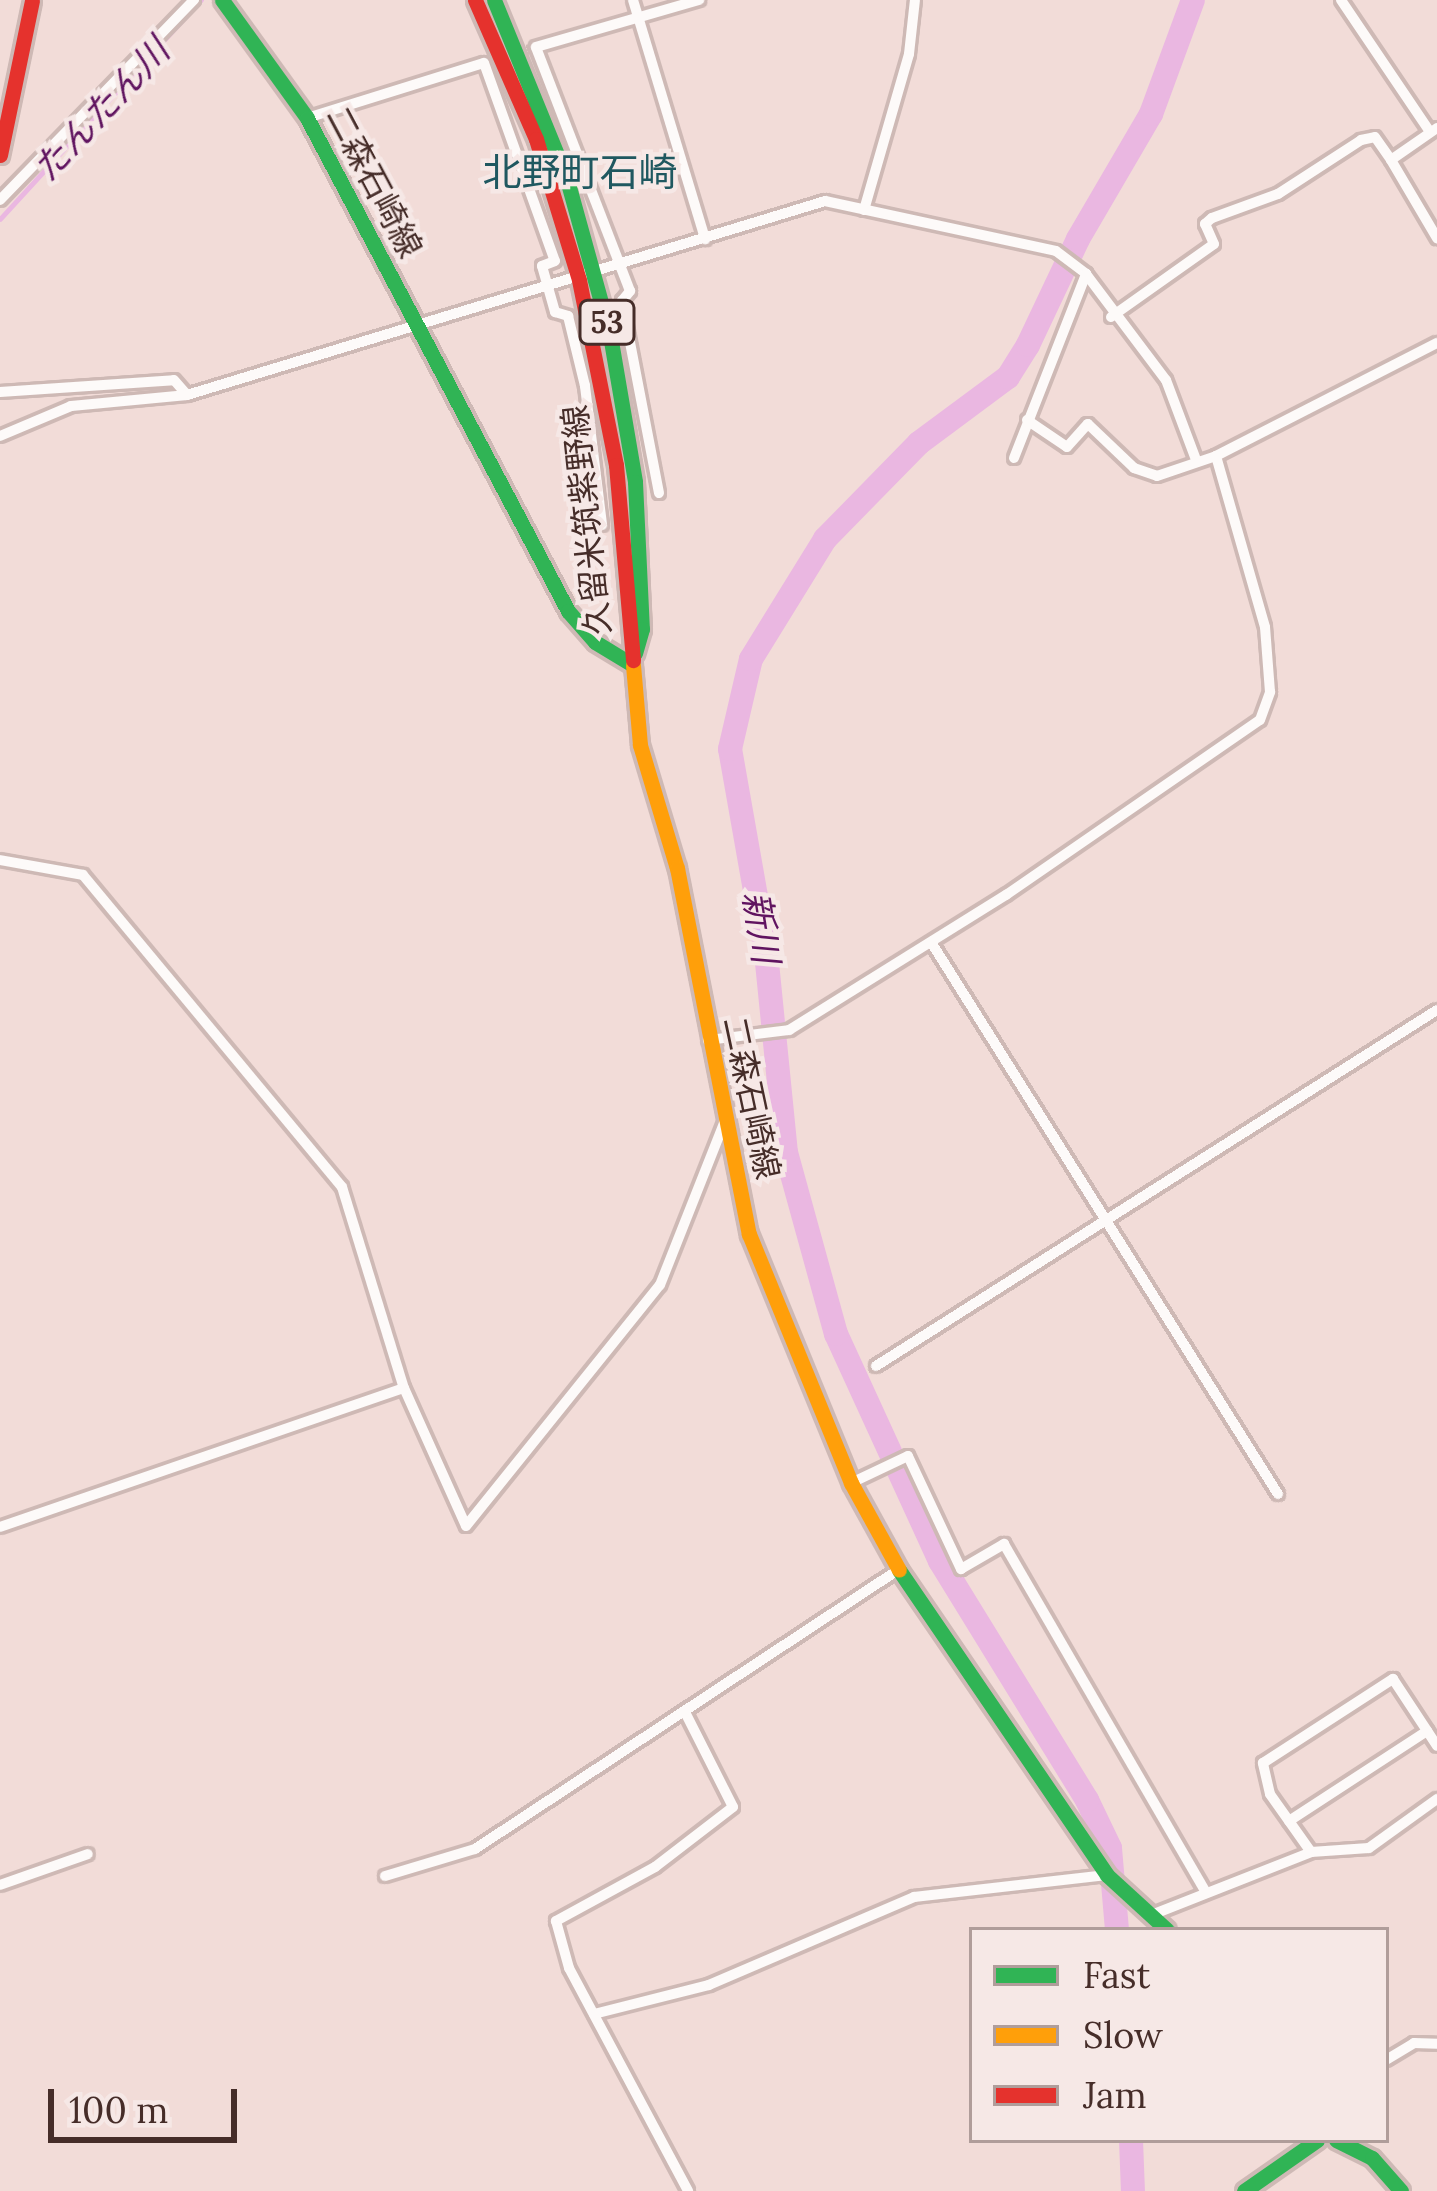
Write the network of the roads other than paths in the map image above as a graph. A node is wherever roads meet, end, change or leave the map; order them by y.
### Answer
1 (32, 0) edge
2 (194, 0) edge
3 (222, 0) edge
4 (475, 0) edge
5 (494, 0) edge
6 (633, 0) edge
7 (699, 0) edge
8 (915, 0) edge
9 (1340, 0) edge
10 (638, 18) junction
11 (307, 118) junction
12 (1433, 130) edge
13 (0, 155) edge
14 (1391, 160) junction
15 (0, 200) edge
16 (864, 210) junction
17 (1437, 238) edge
18 (705, 239) junction
19 (623, 267) junction
20 (1085, 274) junction
21 (588, 278) junction
22 (549, 290) junction
23 (1111, 316) junction
24 (418, 328) junction
25 (1437, 343) edge
26 (0, 392) edge
27 (187, 394) junction
28 (1027, 420) junction
29 (0, 436) edge
30 (1216, 456) junction
31 (1014, 458) dead end
32 (1196, 460) junction
33 (658, 493) dead end
34 (602, 525) dead end
35 (633, 660) junction
36 (0, 860) edge
37 (931, 942) junction
38 (1437, 1010) edge
39 (709, 1040) junction
40 (724, 1121) junction
41 (1110, 1221) junction
42 (877, 1366) dead end
43 (404, 1388) junction
44 (851, 1483) junction
45 (1278, 1494) dead end
46 (0, 1527) edge
47 (898, 1570) junction
48 (686, 1714) junction
49 (1427, 1731) junction
50 (1437, 1746) edge
51 (1437, 1799) edge
52 (1289, 1821) junction
53 (1311, 1852) junction
54 (88, 1854) dead end
55 (1107, 1875) junction
56 (385, 1876) dead end
57 (0, 1885) edge
58 (1206, 1892) junction
59 (1154, 1914) junction
60 (1165, 1927) edge
61 (594, 2014) junction
62 (1437, 2044) edge
63 (1389, 2058) edge
64 (1314, 2143) edge
65 (1342, 2143) edge
66 (1400, 2189) edge
67 (688, 2191) edge
68 (1244, 2191) edge

1 - 13 main road
2 - 15 street
3 - 11 main road, 二森石崎線
4 - 21 main road, 久留米筑紫野線 / 53
5 - 21 main road, 久留米筑紫野線 / 53
6 - 10 street
7 - 10 street
8 - 16 street
9 - 12 street
10 - 18 street
10 - 19 street
11 - 22 street
11 - 24 main road, 二森石崎線
12 - 14 street
14 - 17 street
14 - 23 street
16 - 18 street
16 - 20 street
18 - 19 street
19 - 21 street
19 - 33 street
20 - 23 street
20 - 28 street
21 - 22 street
21 - 35 main road, 久留米筑紫野線 / 53
22 - 24 street
22 - 34 street
23 - 32 street
24 - 27 street
24 - 35 main road, 二森石崎線
25 - 30 street
26 - 27 street
27 - 29 street
28 - 31 street
28 - 32 street
30 - 32 street
30 - 37 street
35 - 39 main road, 二森石崎線
36 - 43 street
37 - 39 street
37 - 41 street
38 - 41 street
39 - 40 main road, 二森石崎線
40 - 43 street
40 - 44 main road, 二森石崎線
41 - 42 street
41 - 45 street
43 - 46 street
44 - 47 main road, 二森石崎線
44 - 58 street
47 - 48 street
47 - 55 main road, 二森石崎線
48 - 56 street
48 - 61 street
49 - 50 street
49 - 52 street
49 - 52 street
51 - 53 street
52 - 53 street
53 - 58 street
54 - 57 street
55 - 59 main road, 二森石崎線
55 - 61 street
58 - 59 street
59 - 60 main road, 二森石崎線
61 - 67 street
62 - 63 street
64 - 68 main road
65 - 66 main road

